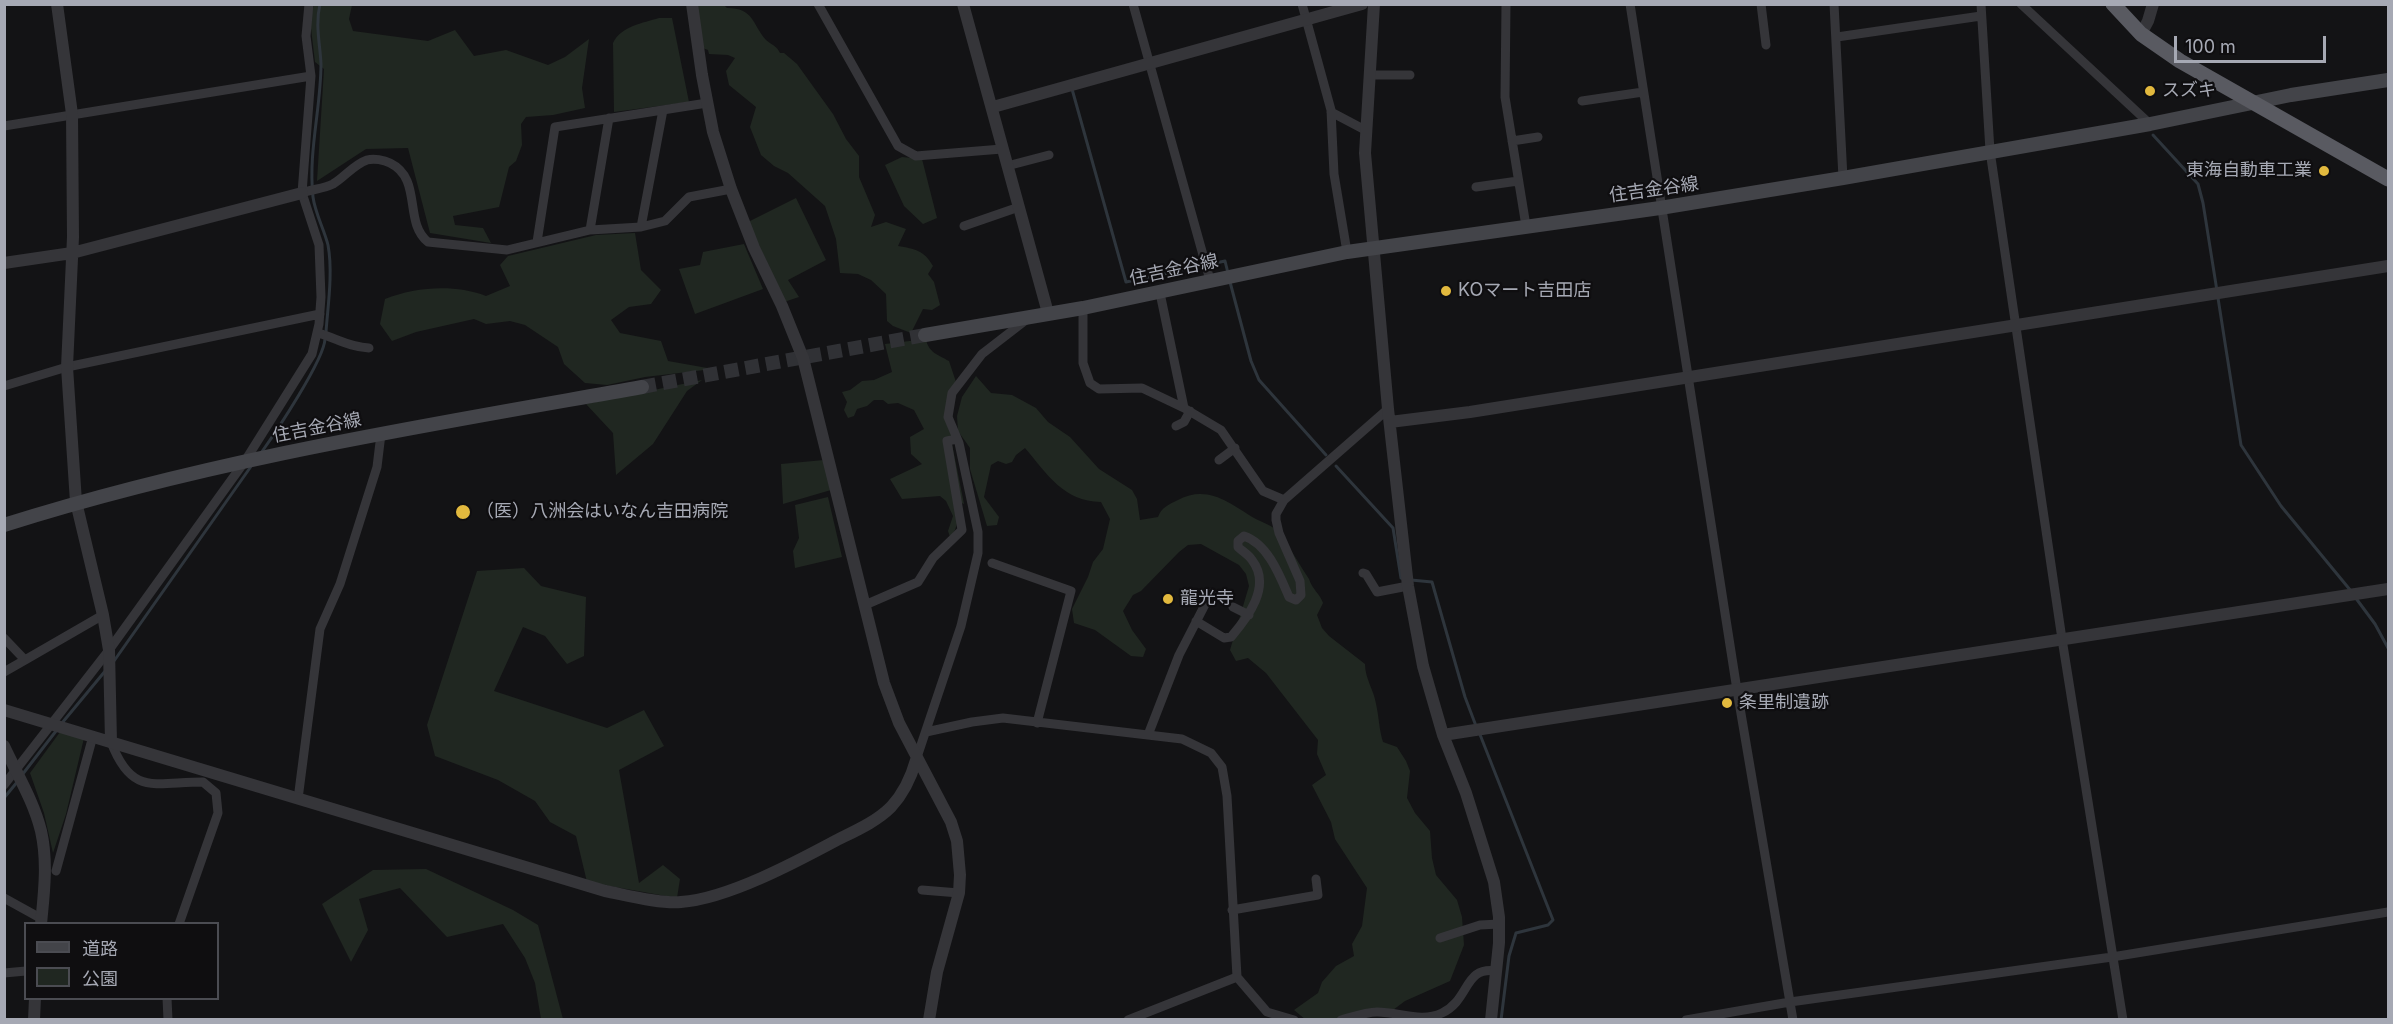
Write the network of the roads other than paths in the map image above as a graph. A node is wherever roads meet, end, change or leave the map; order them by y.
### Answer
1 (57, 4) edge
2 (309, 4) edge
3 (692, 4) edge
4 (818, 4) edge
5 (963, 4) edge
6 (1133, 4) edge
7 (1302, 4) edge
8 (1362, 4) edge
9 (1374, 4) edge
10 (1506, 4) edge
11 (1630, 4) edge
12 (1761, 4) edge
13 (1834, 4) edge
14 (1981, 4) edge
15 (2021, 4) edge
16 (2113, 4) edge
17 (2153, 4) edge
18 (1981, 16) junction
19 (1306, 20) junction
20 (2141, 34) junction
21 (1837, 37) junction
22 (1766, 45) dead end
23 (1149, 63) junction
24 (1370, 75) junction
25 (1410, 75) dead end
26 (311, 76) junction
27 (2388, 80) edge
28 (1643, 92) junction
29 (1582, 101) dead end
30 (707, 103) junction
31 (2255, 103) junction
32 (993, 107) junction
33 (663, 110) junction
34 (1331, 112) junction
35 (72, 114) junction
36 (609, 118) junction
37 (2150, 124) junction
38 (4, 126) edge
39 (1367, 131) junction
40 (1538, 137) dead end
41 (1512, 141) junction
42 (1002, 148) junction
43 (1990, 151) junction
44 (1049, 155) dead end
45 (1007, 166) junction
46 (1843, 178) junction
47 (2388, 179) edge
48 (1518, 181) junction
49 (1476, 187) dead end
50 (731, 189) junction
51 (305, 192) junction
52 (1018, 207) junction
53 (1660, 208) junction
54 (964, 226) dead end
55 (1526, 226) junction
56 (641, 227) junction
57 (590, 230) junction
58 (537, 242) junction
59 (1375, 248) junction
60 (1347, 252) junction
61 (72, 253) junction
62 (4, 263) edge
63 (2388, 266) edge
64 (1219, 276) junction
65 (1160, 292) junction
66 (1083, 308) junction
67 (1048, 313) junction
68 (320, 314) junction
69 (1030, 317) junction
70 (2017, 326) junction
71 (318, 333) junction
72 (925, 335) tunnel mouth
73 (369, 348) dead end
74 (67, 367) junction
75 (1688, 378) junction
76 (4, 387) edge
77 (642, 387) tunnel mouth
78 (1388, 409) junction
79 (1187, 410) junction
80 (1390, 422) junction
81 (1176, 426) dead end
82 (381, 434) junction
83 (957, 439) junction
84 (1235, 448) junction
85 (1219, 460) dead end
86 (245, 461) junction
87 (1284, 500) junction
88 (76, 502) junction
89 (4, 525) edge
90 (992, 563) dead end
91 (1363, 573) dead end
92 (1408, 582) junction
93 (2388, 589) edge
94 (1211, 593) dead end
95 (865, 605) junction
96 (1233, 607) dead end
97 (104, 615) junction
98 (1249, 615) junction
99 (1196, 621) junction
100 (4, 638) edge
101 (2062, 639) junction
102 (108, 653) junction
103 (25, 660) junction
104 (4, 672) edge
105 (1737, 690) junction
106 (4, 710) edge
107 (1037, 723) junction
108 (57, 726) junction
109 (926, 732) junction
110 (1148, 735) junction
111 (1443, 735) junction
112 (93, 736) junction
113 (111, 742) junction
114 (4, 746) edge
115 (916, 760) junction
116 (19, 776) junction
117 (4, 785) edge
118 (297, 799) junction
119 (56, 871) dead end
120 (1316, 879) dead end
121 (921, 890) dead end
122 (959, 893) junction
123 (4, 898) edge
124 (1232, 909) junction
125 (2388, 912) edge
126 (42, 921) edge
127 (180, 922) edge
128 (1499, 924) junction
129 (1440, 938) dead end
130 (2112, 957) junction
131 (24, 971) edge
132 (1497, 971) junction
133 (4, 973) edge
134 (1236, 977) junction
135 (35, 1000) edge
136 (167, 1000) edge
137 (1790, 1002) junction
138 (1342, 1019) edge
139 (34, 1020) edge
140 (168, 1020) edge
141 (929, 1020) edge
142 (1128, 1020) edge
143 (1294, 1020) edge
144 (1491, 1020) edge
145 (1686, 1020) edge
146 (1793, 1020) edge
147 (2123, 1020) edge

1 - 35 street
2 - 26 street
3 - 30 street
4 - 42 street
5 - 32 street
6 - 23 street
7 - 19 street
8 - 19 street
9 - 24 street
10 - 41 street
11 - 28 street
12 - 22 street
13 - 21 street
14 - 18 street
15 - 37 street
16 - 20 highway
17 - 20 street
18 - 21 street
18 - 43 street
19 - 23 street
19 - 34 street
20 - 31 highway
21 - 46 street
23 - 32 street
23 - 64 street
24 - 25 street
24 - 39 street
26 - 35 street
26 - 51 street
27 - 31 main road, 住吉金谷線
28 - 29 street
28 - 53 street
30 - 33 street
30 - 50 street
31 - 37 main road, 住吉金谷線
31 - 47 highway
32 - 42 street
33 - 36 street
33 - 56 street
34 - 39 street
34 - 60 street
35 - 38 street
35 - 61 street
36 - 57 street
36 - 58 street
37 - 43 main road, 住吉金谷線
39 - 59 street
40 - 41 street
41 - 48 street
42 - 45 street
43 - 46 main road, 住吉金谷線
43 - 70 street
44 - 45 street
45 - 52 street
46 - 53 main road, 住吉金谷線
48 - 49 street
48 - 55 street
50 - 56 street
50 - 95 street
51 - 58 street
51 - 61 street
51 - 68 street
52 - 54 street
52 - 67 street
53 - 55 main road, 住吉金谷線
53 - 75 street
55 - 59 main road, 住吉金谷線
56 - 57 street
57 - 58 street
59 - 60 main road, 住吉金谷線
59 - 78 street
60 - 64 main road, 住吉金谷線
61 - 62 street
61 - 74 street
63 - 70 street
64 - 65 main road, 住吉金谷線
65 - 66 main road, 住吉金谷線
65 - 79 street
66 - 67 main road, 住吉金谷線
66 - 79 street
67 - 69 main road, 住吉金谷線
68 - 71 street
68 - 74 street
69 - 72 main road, 住吉金谷線
69 - 83 street
70 - 75 street
70 - 101 street
71 - 73 street
71 - 86 street
74 - 76 street
74 - 88 street
75 - 80 street
75 - 105 street
77 - 82 main road, 住吉金谷線
78 - 80 street
78 - 87 street
79 - 81 street
79 - 84 street
80 - 92 street
82 - 86 main road, 住吉金谷線
82 - 118 street
83 - 95 street
83 - 109 street
84 - 85 street
84 - 87 street
86 - 88 main road, 住吉金谷線
86 - 102 street
87 - 98 street
88 - 89 main road, 住吉金谷線
88 - 97 street
90 - 107 street
91 - 92 street
92 - 111 street
93 - 101 street
94 - 99 street
95 - 115 street
96 - 98 street
97 - 102 street
97 - 103 street
98 - 99 street
99 - 110 street
100 - 103 street
101 - 105 street
101 - 130 street
102 - 108 street
102 - 113 street
103 - 104 street
105 - 111 street
105 - 137 street
106 - 108 street
107 - 109 street
107 - 110 street
108 - 112 street
108 - 116 street
109 - 115 street
110 - 124 street
111 - 128 street
112 - 113 street
112 - 119 street
113 - 118 street
113 - 127 street
114 - 116 street
115 - 118 street
115 - 122 street
116 - 117 street
116 - 126 street
120 - 124 street
121 - 122 street
122 - 141 street
123 - 126 street
124 - 134 street
125 - 130 street
128 - 129 street
128 - 132 street
130 - 137 street
130 - 147 street
131 - 133 street
132 - 138 street
132 - 144 street
134 - 142 street
134 - 143 street
135 - 139 street
136 - 140 street
137 - 145 street
137 - 146 street

